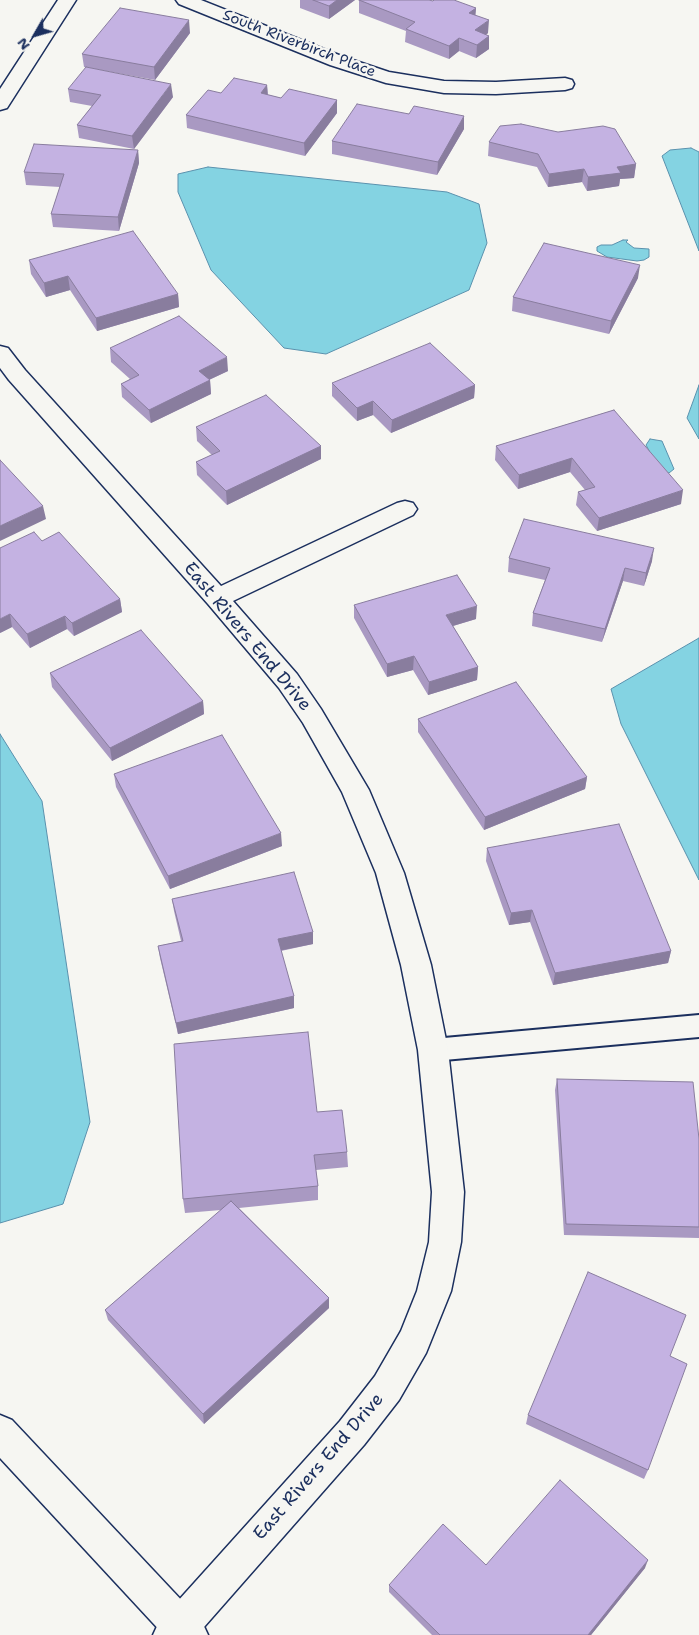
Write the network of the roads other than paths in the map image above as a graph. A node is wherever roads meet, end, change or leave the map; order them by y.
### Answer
1 (67, 0) edge
2 (185, 0) edge
3 (565, 84) dead end
4 (0, 104) edge
5 (0, 352) edge
6 (405, 509) dead end
7 (217, 598) junction
8 (699, 1026) edge
9 (433, 1050) junction
10 (0, 1432) edge
11 (180, 1632) edge

1 - 4 street
2 - 3 street, South Riverbirch Place
5 - 7 street, East Rivers End Drive
6 - 7 street
7 - 9 street, East Rivers End Drive
8 - 9 lane
9 - 11 street, East Rivers End Drive
10 - 11 street

